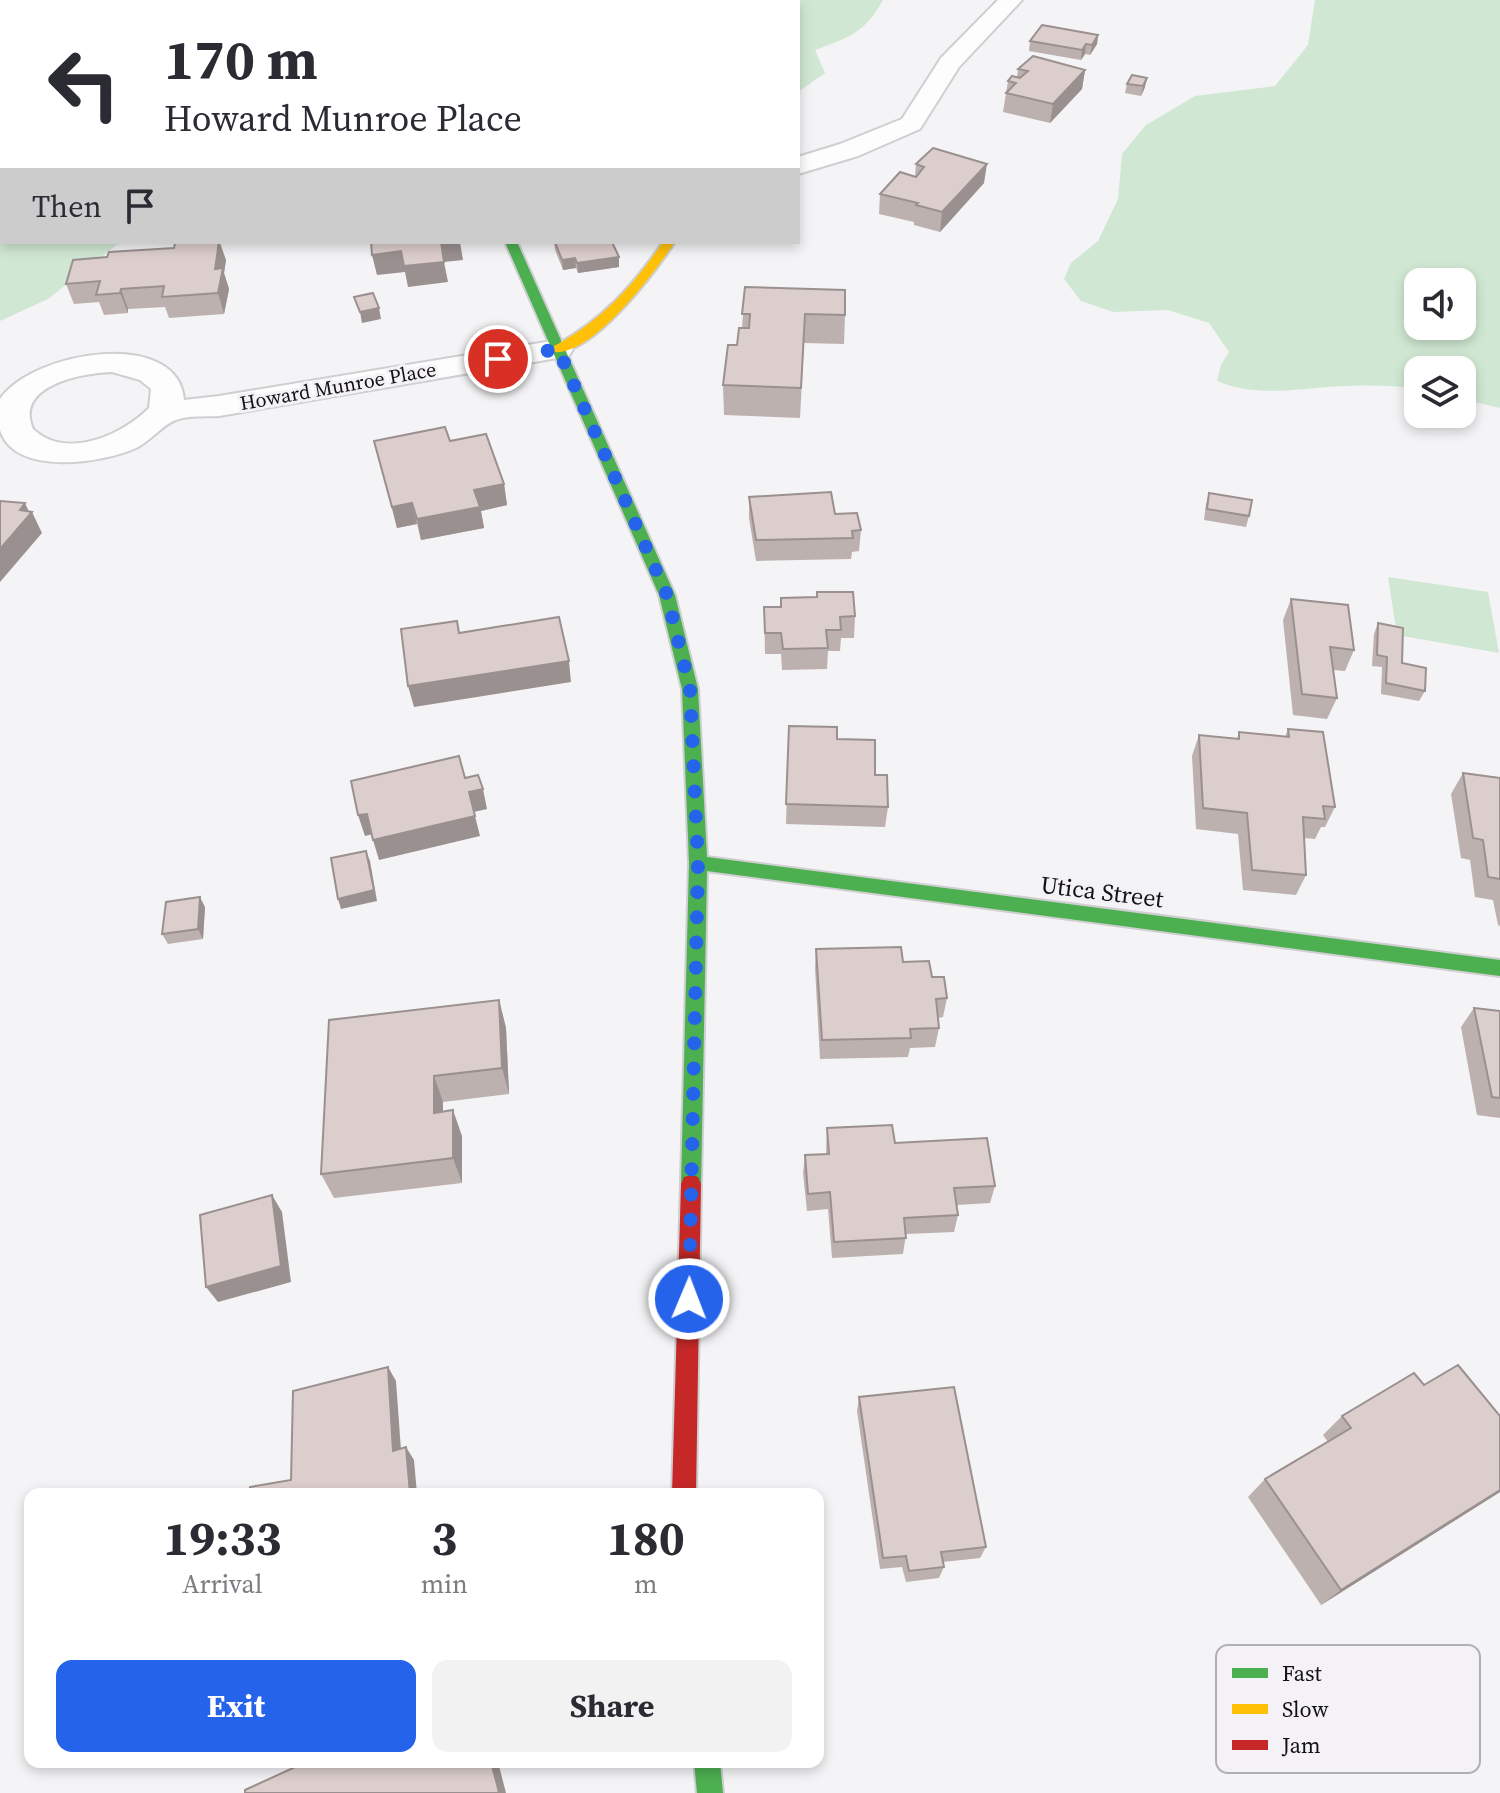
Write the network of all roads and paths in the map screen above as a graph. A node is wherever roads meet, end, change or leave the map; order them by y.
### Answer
1 (1011, 0) edge
2 (800, 165) edge
3 (512, 244) edge
4 (668, 244) edge
5 (558, 349) junction
6 (164, 411) dead end
7 (698, 863) junction
8 (1500, 968) edge
9 (684, 1488) edge
10 (708, 1768) edge
11 (710, 1793) edge

1 - 2 street
3 - 5 main road
4 - 5 main road
5 - 6 street, Howard Munroe Place
5 - 7 main road
7 - 8 main road, Utica Street
7 - 9 main road
10 - 11 main road

